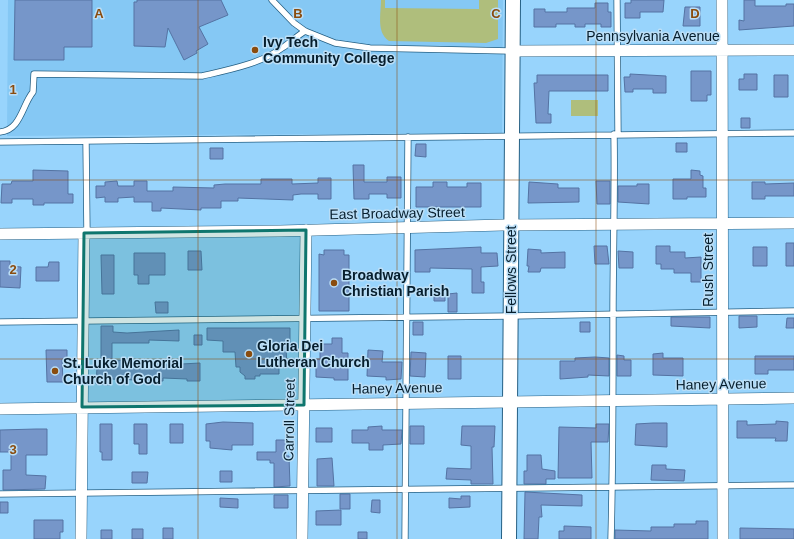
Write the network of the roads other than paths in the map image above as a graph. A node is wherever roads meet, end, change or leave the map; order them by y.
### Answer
1 (272, 0) edge
2 (514, 0) edge
3 (617, 0) edge
4 (722, 0) edge
5 (305, 31) junction
6 (794, 50) edge
7 (513, 51) junction
8 (617, 51) junction
9 (722, 51) junction
10 (0, 132) edge
11 (794, 133) edge
12 (616, 134) junction
13 (722, 134) junction
14 (512, 136) junction
15 (408, 137) junction
16 (0, 142) edge
17 (86, 142) junction
18 (794, 222) edge
19 (722, 224) junction
20 (512, 225) junction
21 (615, 225) junction
22 (408, 228) junction
23 (306, 230) junction
24 (85, 233) junction
25 (0, 234) edge
26 (723, 311) junction
27 (794, 311) edge
28 (613, 313) junction
29 (408, 316) junction
30 (511, 316) junction
31 (304, 318) junction
32 (83, 320) junction
33 (0, 322) edge
34 (794, 398) edge
35 (723, 399) junction
36 (614, 401) junction
37 (510, 402) junction
38 (407, 403) junction
39 (304, 405) junction
40 (82, 407) junction
41 (0, 408) edge
42 (794, 485) edge
43 (723, 486) junction
44 (509, 488) junction
45 (613, 488) junction
46 (303, 491) junction
47 (406, 491) junction
48 (0, 494) edge
49 (81, 494) junction
50 (81, 539) edge
51 (302, 539) edge
52 (405, 539) edge
53 (509, 539) edge
54 (612, 539) edge
55 (723, 539) edge

1 - 5 lane
2 - 7 street, Fellows Street
3 - 8 lane
4 - 9 street, Rush Street
5 - 7 lane
5 - 10 lane
6 - 9 street, Pennsylvania Avenue
7 - 8 street, Pennsylvania Avenue
7 - 14 street, Fellows Street
8 - 9 street, Pennsylvania Avenue
8 - 12 lane
9 - 13 street, Rush Street
11 - 13 lane
12 - 13 lane
12 - 14 lane
12 - 21 lane
13 - 19 street, Rush Street
14 - 15 lane
14 - 20 street, Fellows Street
15 - 17 lane
15 - 22 lane
16 - 17 lane
17 - 24 lane
18 - 19 street, East Broadway Street
19 - 21 street, East Broadway Street
19 - 26 street, Rush Street
20 - 21 street, East Broadway Street
20 - 22 street, East Broadway Street
20 - 30 street, Fellows Street
21 - 28 lane
22 - 23 street, East Broadway Street
22 - 29 lane
23 - 24 street, East Broadway Street
23 - 31 street, Carroll Street
24 - 25 street, East Broadway Street
24 - 32 street
26 - 27 lane
26 - 28 lane
26 - 35 street, Rush Street
28 - 30 lane
28 - 36 lane
29 - 30 lane
29 - 31 lane
29 - 38 lane
30 - 37 street, Fellows Street
31 - 32 lane
31 - 39 street, Carroll Street
32 - 33 lane
32 - 40 street
34 - 35 street, Haney Avenue
35 - 36 street, Haney Avenue
35 - 43 street, Rush Street
36 - 37 street, Haney Avenue
36 - 45 lane
37 - 38 street, Haney Avenue
37 - 44 street, Fellows Street
38 - 39 street, Haney Avenue
38 - 47 lane
39 - 40 street, Haney Avenue
39 - 46 street, Carroll Street
40 - 41 street, Haney Avenue
40 - 49 street
42 - 43 lane
43 - 45 lane
43 - 55 street, Rush Street
44 - 45 lane
44 - 47 lane
44 - 53 street, Fellows Street
45 - 54 lane
46 - 47 lane
46 - 49 lane
46 - 51 street, Carroll Street
47 - 52 lane
48 - 49 lane
49 - 50 street

